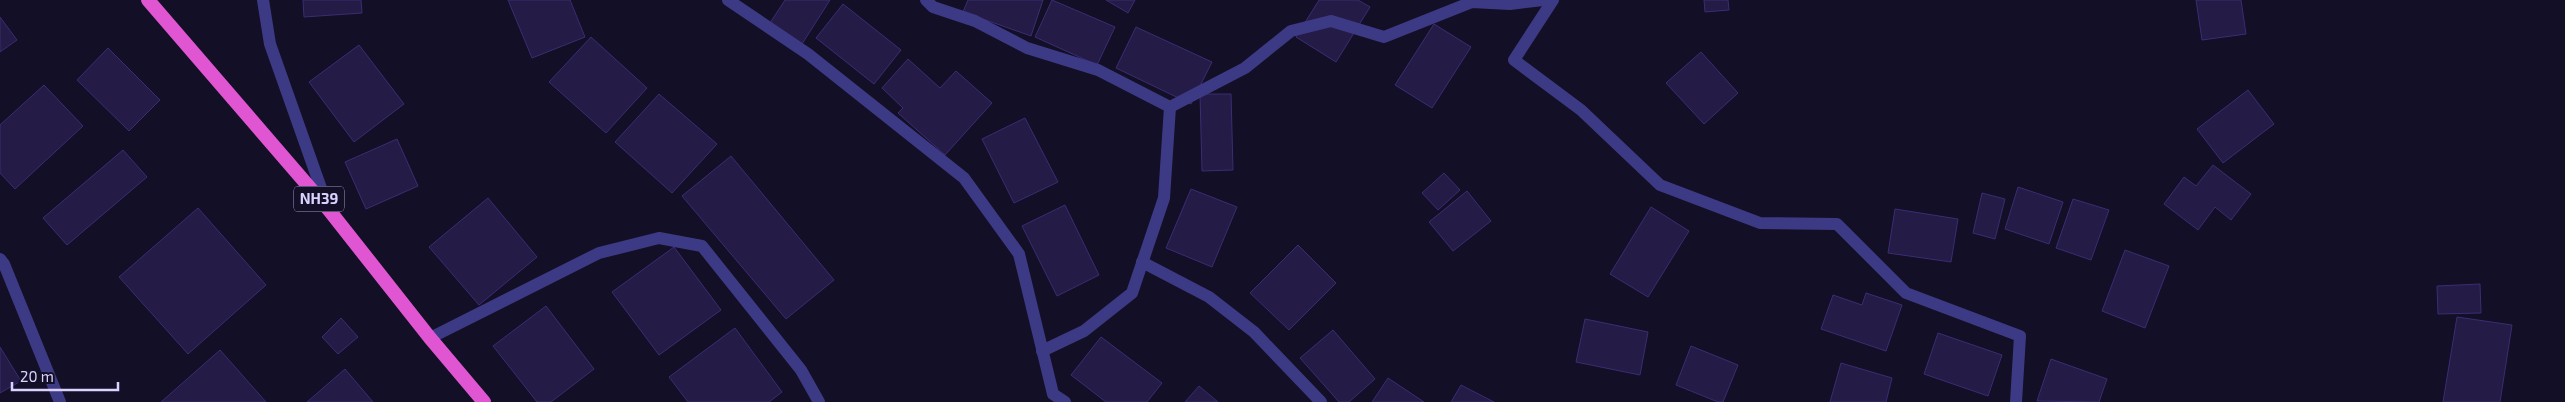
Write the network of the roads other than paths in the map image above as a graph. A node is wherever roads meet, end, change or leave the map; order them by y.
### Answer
1 (148, 0) edge
2 (264, 0) edge
3 (728, 0) edge
4 (926, 0) edge
5 (1543, 0) edge
6 (1553, 0) edge
7 (157, 6) edge
8 (1170, 107) junction
9 (329, 210) junction
10 (0, 259) edge
11 (1142, 262) junction
12 (430, 338) junction
13 (1042, 351) junction
14 (60, 402) edge
15 (484, 402) edge
16 (820, 402) edge
17 (1066, 402) edge
18 (1321, 402) edge
19 (2016, 402) edge

1 - 7 highway, NH39
2 - 9 street
3 - 13 street
4 - 8 street
5 - 8 street
6 - 19 street
7 - 9 highway, NH39
8 - 11 street
9 - 12 highway, NH39
10 - 14 street
11 - 13 street
11 - 18 street
12 - 15 highway, NH39
12 - 16 street
13 - 17 street

